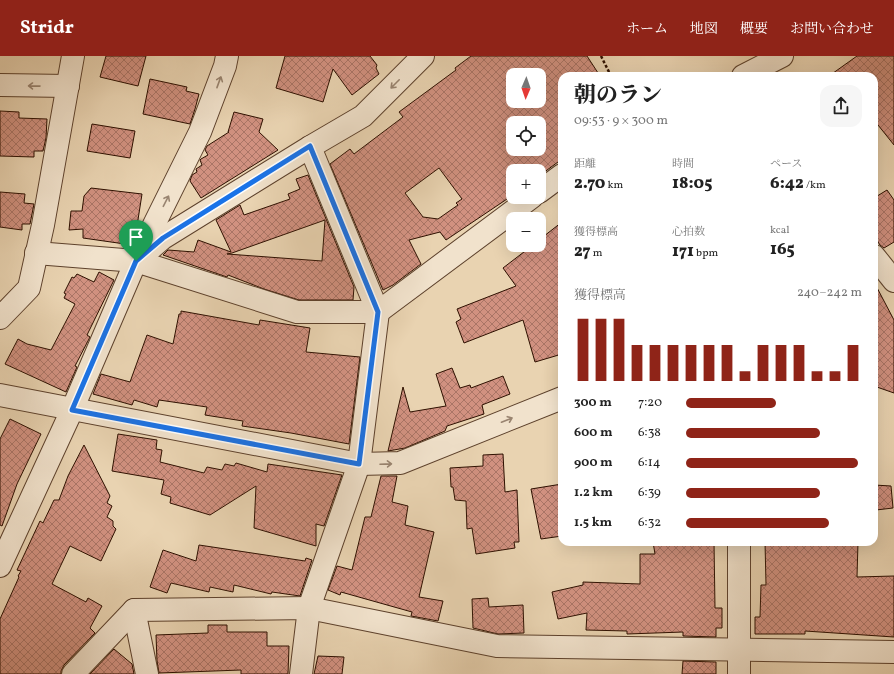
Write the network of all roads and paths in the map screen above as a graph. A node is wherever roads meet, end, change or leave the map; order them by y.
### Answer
1 (73, 56) edge
2 (227, 56) edge
3 (423, 56) edge
4 (601, 56) edge
5 (782, 56) edge
6 (609, 72) edge
7 (751, 72) edge
8 (0, 85) edge
9 (68, 86) junction
10 (310, 146) junction
11 (558, 178) edge
12 (546, 187) edge
13 (523, 204) edge
14 (36, 254) junction
15 (880, 259) edge
16 (136, 261) junction
17 (894, 281) edge
18 (378, 312) junction
19 (0, 318) edge
20 (0, 395) edge
21 (558, 400) edge
22 (72, 410) junction
23 (359, 464) junction
24 (739, 546) edge
25 (0, 566) edge
26 (309, 608) junction
27 (134, 610) junction
28 (739, 648) junction
29 (894, 652) edge
30 (73, 674) edge
31 (147, 674) edge
32 (301, 674) edge
33 (739, 674) edge

1 - 9 street
16 -> 2 street
3 -> 10 street
4 - 6 path
5 - 7 street
9 -> 8 street
9 - 14 street
10 - 16 street
10 - 18 street
11 - 12 street
13 - 18 street
14 - 16 street
14 - 19 street
15 - 17 street
16 - 18 street
16 - 22 street
18 - 23 street
20 - 22 street
23 -> 21 street
22 - 23 street
22 - 25 street
23 - 26 street
24 - 28 street
26 - 27 street
26 - 28 street
26 - 32 street
27 - 30 street
27 - 31 street
28 - 29 street
28 - 33 street

